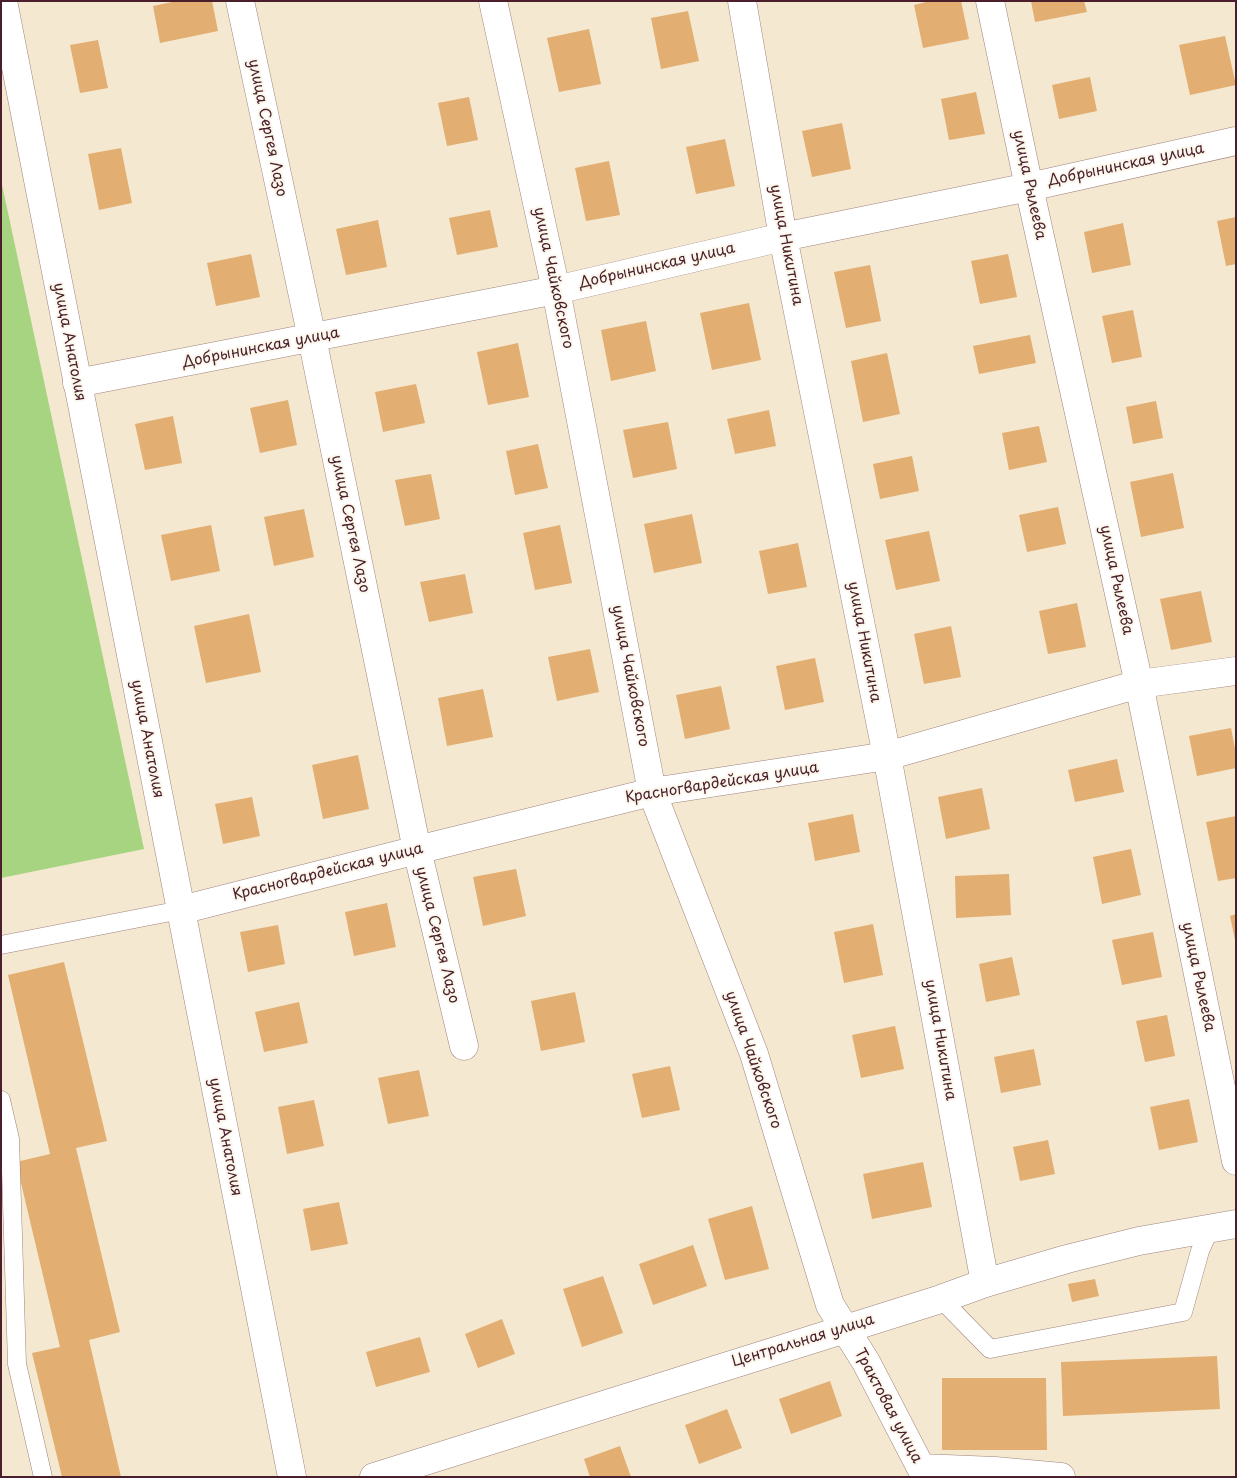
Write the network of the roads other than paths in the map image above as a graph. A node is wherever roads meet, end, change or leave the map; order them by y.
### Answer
1 (3, 1) edge
2 (240, 1) edge
3 (493, 1) edge
4 (742, 1) edge
5 (990, 1) edge
6 (1236, 141) edge
7 (1028, 187) junction
8 (783, 237) junction
9 (556, 290) junction
10 (312, 338) junction
11 (77, 384) junction
12 (1236, 671) edge
13 (1139, 684) junction
14 (887, 756) junction
15 (652, 792) junction
16 (417, 850) junction
17 (180, 910) junction
18 (1, 945) edge
19 (464, 1046) dead end
20 (1, 1100) edge
21 (1236, 1161) edge
22 (1223, 1226) edge
23 (985, 1283) junction
24 (941, 1299) junction
25 (844, 1328) junction
26 (42, 1477) edge
27 (292, 1477) edge
28 (374, 1477) edge
29 (1061, 1477) edge

1 - 11 street, улица Анатолия
2 - 10 street, улица Сергея Лазо
3 - 9 street, улица Чайковского
4 - 8 street, улица Никитина
5 - 7 street, улица Рылеева
6 - 7 street, Добрынинская улица
7 - 8 street, Добрынинская улица
7 - 13 street, улица Рылеева
8 - 9 street, Добрынинская улица
8 - 14 street, улица Никитина
9 - 10 street, Добрынинская улица
9 - 15 street, улица Чайковского
10 - 11 street, Добрынинская улица
10 - 16 street, улица Сергея Лазо
11 - 17 street, улица Анатолия
12 - 13 street, Красногвардейская улица
13 - 14 street, Красногвардейская улица
13 - 21 street, улица Рылеева
14 - 15 street, Красногвардейская улица
14 - 23 street, улица Никитина
15 - 16 street, Красногвардейская улица
15 - 25 street, улица Чайковского
16 - 17 street, Красногвардейская улица
16 - 19 street, улица Сергея Лазо
17 - 18 lane
17 - 27 street, улица Анатолия
20 - 26 lane
22 - 23 street, Центральная улица
22 - 24 lane
23 - 24 street, Центральная улица
24 - 25 street, Центральная улица
25 - 28 street, Центральная улица
25 - 29 street, Трактовая улица

